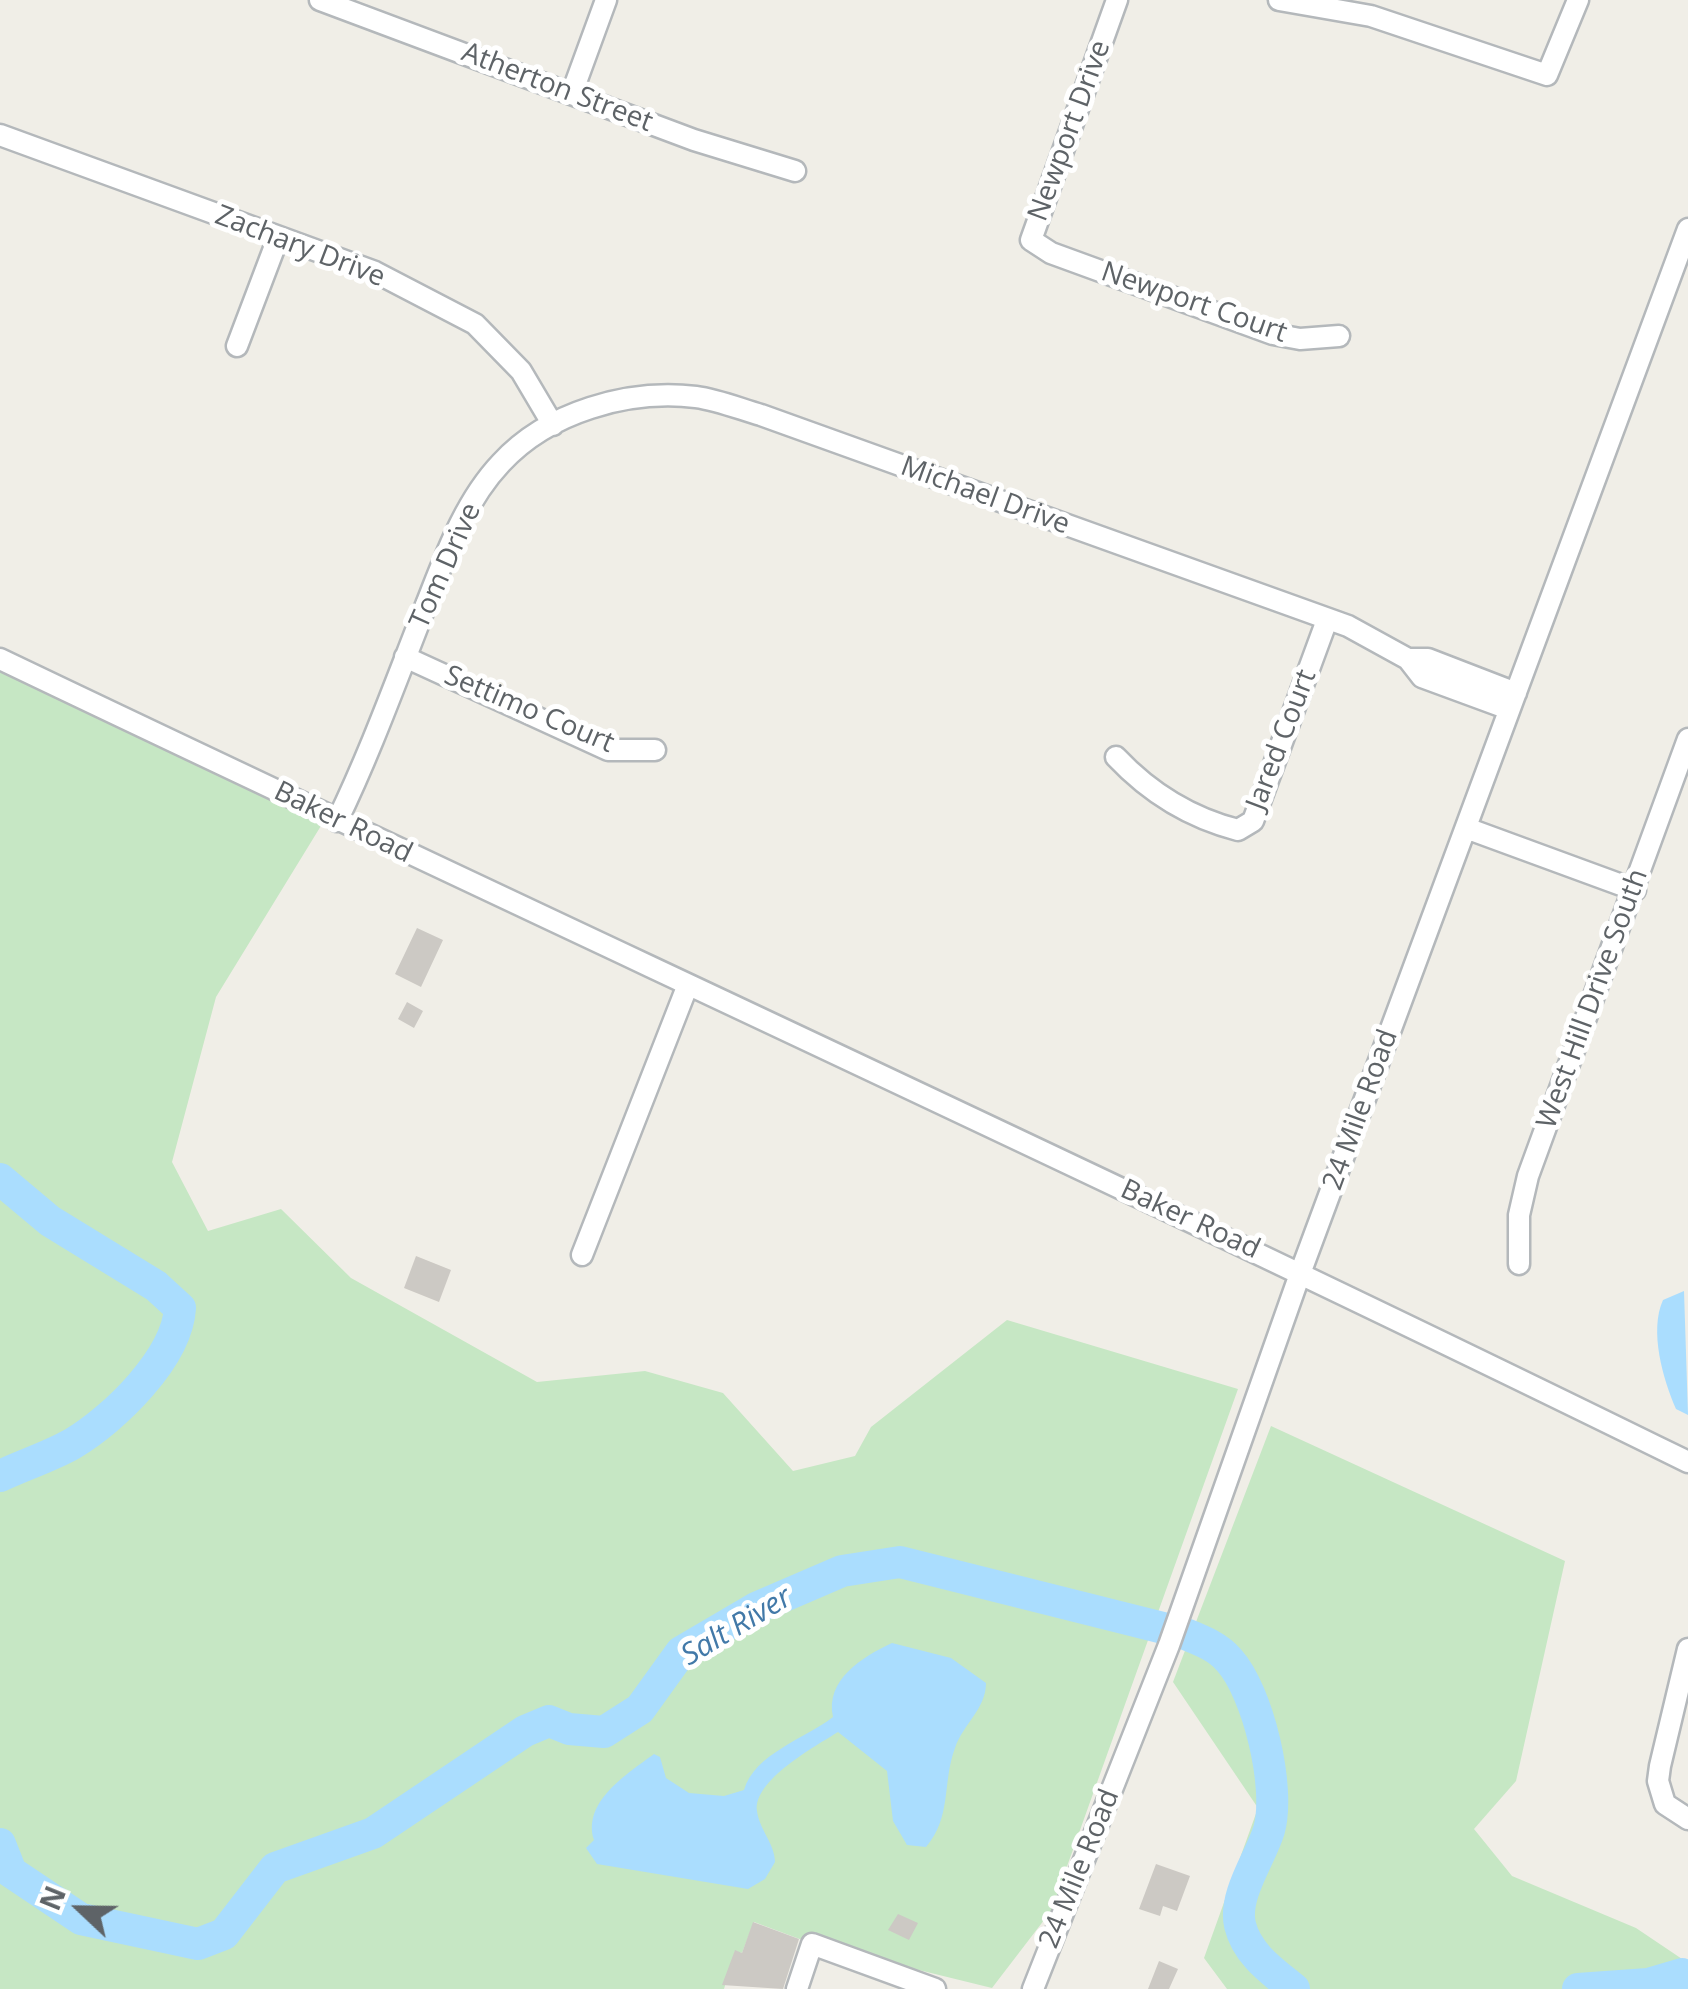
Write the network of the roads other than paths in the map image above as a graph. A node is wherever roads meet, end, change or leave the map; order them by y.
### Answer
1 (320, 0) edge
2 (606, 0) edge
3 (1117, 0) edge
4 (1279, 0) edge
5 (1578, 0) edge
6 (572, 92) junction
7 (0, 135) edge
8 (795, 172) dead end
9 (1688, 229) edge
10 (278, 238) junction
11 (1050, 253) joint
12 (1339, 336) dead end
13 (236, 346) dead end
14 (553, 426) junction
15 (1327, 620) junction
16 (406, 657) junction
17 (0, 660) edge
18 (1513, 701) junction
19 (1688, 739) edge
20 (655, 750) dead end
21 (1116, 757) dead end
22 (337, 821) junction
23 (1466, 828) junction
24 (1635, 890) junction
25 (687, 987) junction
26 (582, 1255) dead end
27 (1519, 1264) dead end
28 (1301, 1272) junction
29 (1688, 1462) edge
30 (1688, 1648) edge
31 (1688, 1819) edge
32 (798, 1989) edge
33 (935, 1989) edge
34 (1033, 1989) edge

1 - 6 street, Atherton Street
2 - 6 street
3 - 11 street, Newport Drive
4 - 5 street
6 - 8 street, Atherton Street
7 - 10 street, Zachary Drive
9 - 18 street, 24 Mile Road
10 - 13 street
10 - 14 street, Zachary Drive
11 - 12 street, Newport Court
14 - 15 street, Michael Drive
14 - 16 street, Tom Drive
15 - 18 street, Michael Drive
15 - 21 street, Jared Court
16 - 20 street, Settimo Court
16 - 22 street, Tom Drive
17 - 22 street, Baker Road
18 - 23 street, 24 Mile Road
19 - 24 street, West Hill Drive South
22 - 25 street, Baker Road
23 - 24 street
23 - 28 street, 24 Mile Road
24 - 27 street, West Hill Drive South
25 - 26 street
25 - 28 street, Baker Road
28 - 29 street, Baker Road
28 - 34 street, 24 Mile Road
30 - 31 street
32 - 33 street

